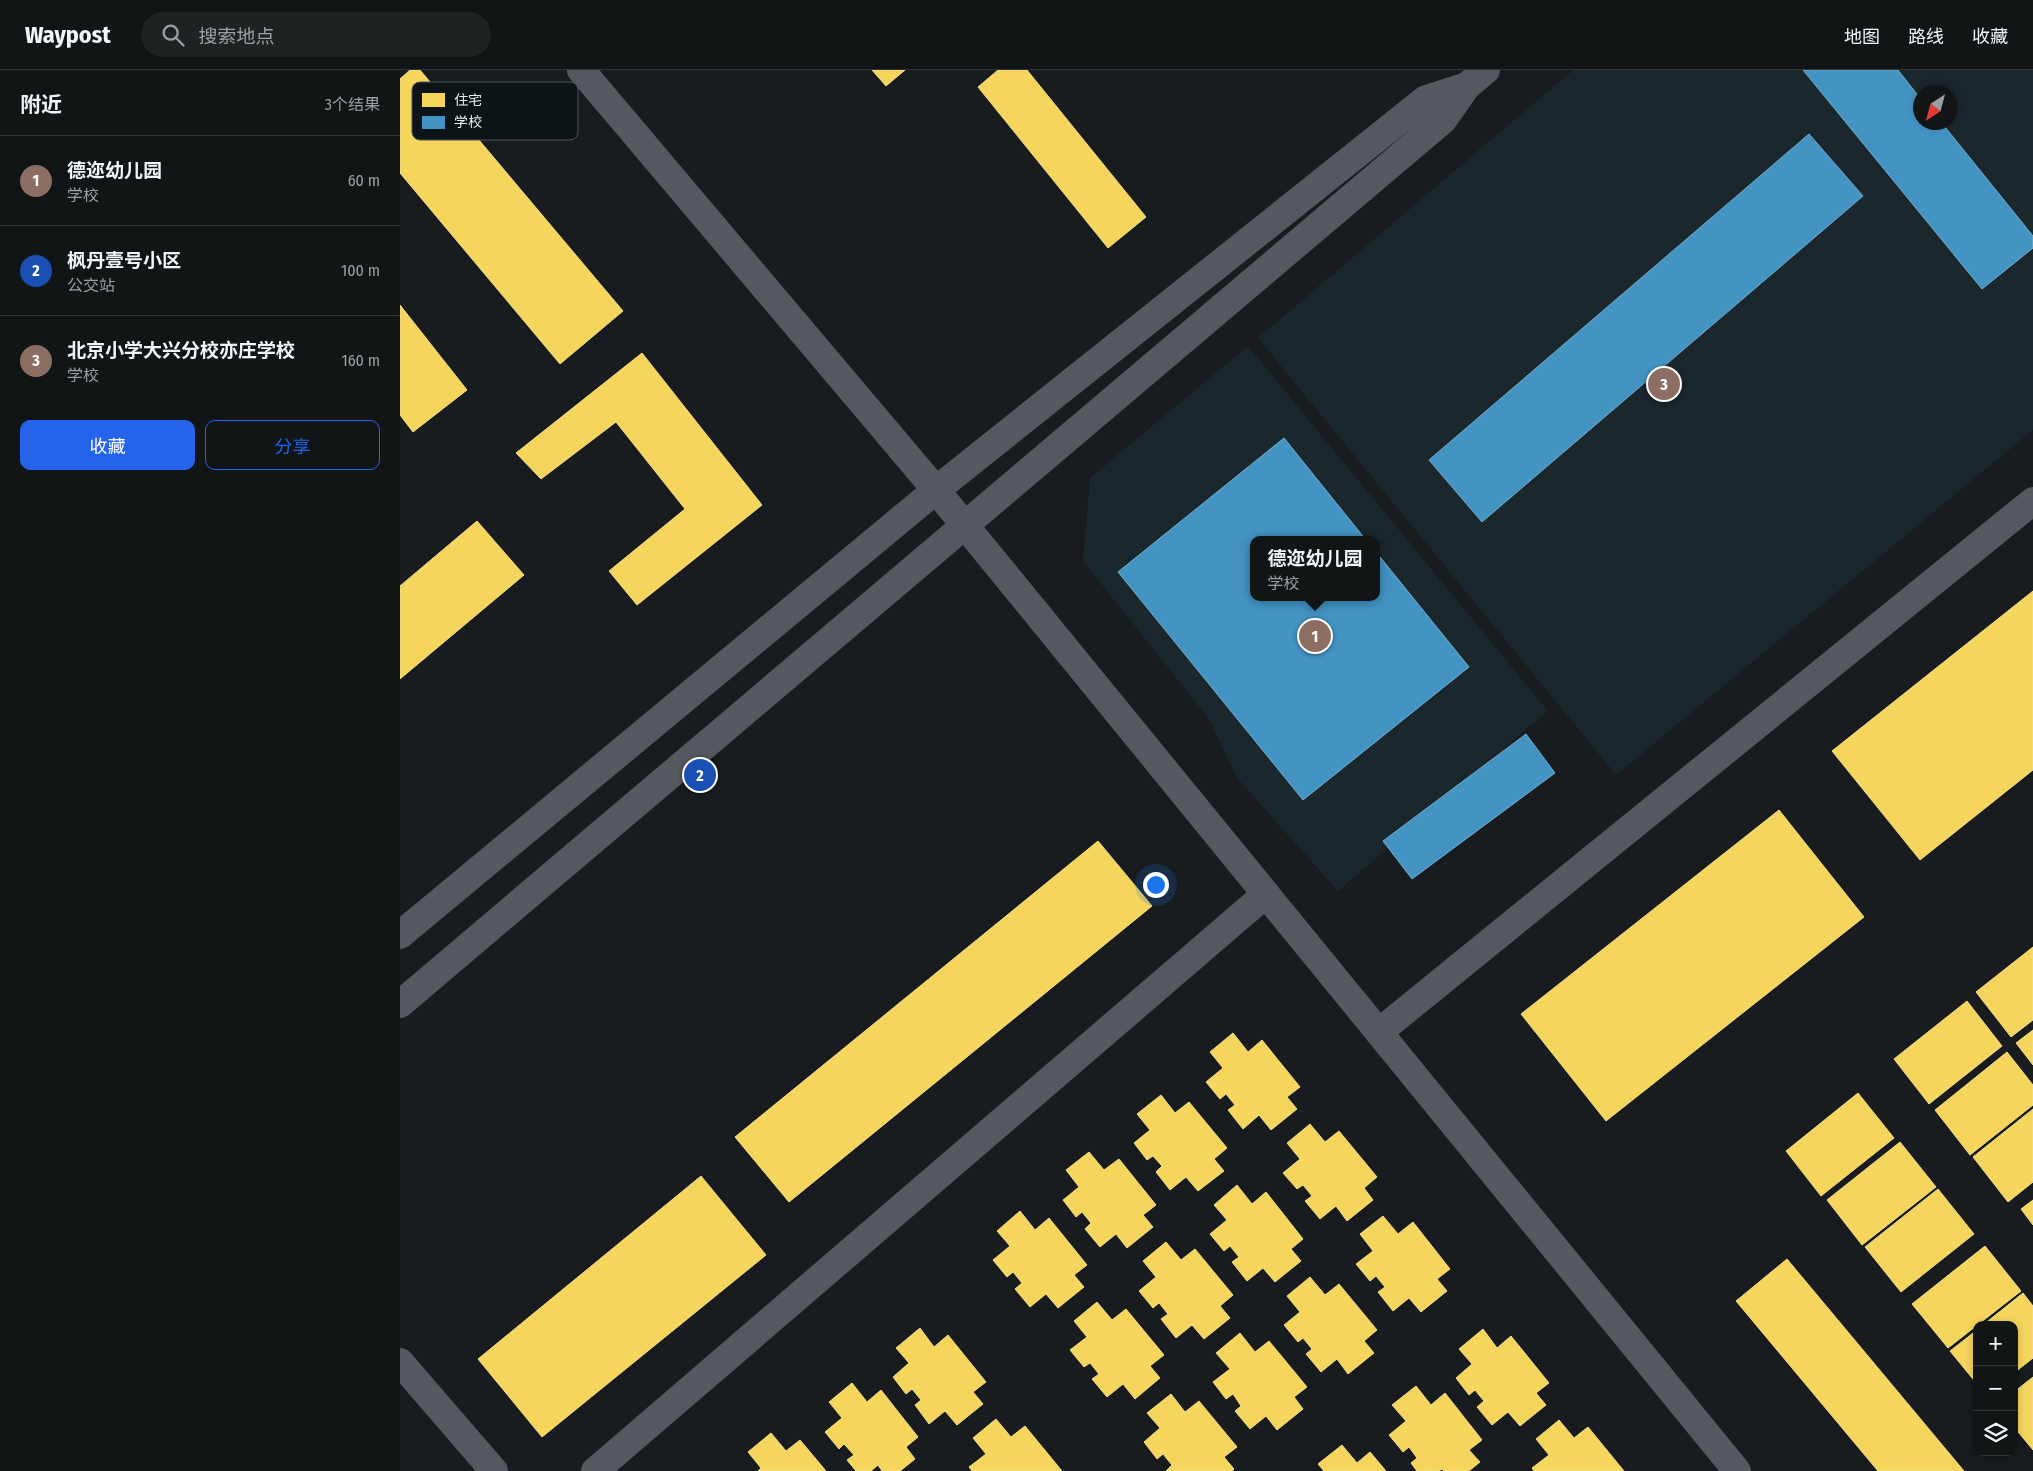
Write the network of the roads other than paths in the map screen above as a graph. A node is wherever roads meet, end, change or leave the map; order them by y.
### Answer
1 (581, 70) edge
2 (1476, 78) edge
3 (936, 490) junction
4 (2033, 501) edge
5 (964, 525) junction
6 (1266, 894) junction
7 (400, 935) edge
8 (400, 1004) edge
9 (1379, 1032) junction
10 (400, 1362) edge
11 (494, 1471) edge
12 (595, 1471) edge
13 (1737, 1471) edge

1 - 3 street
2 - 3 street
2 - 5 street
3 - 5 street
3 - 7 street
4 - 9 street
5 - 6 street
5 - 8 street
6 - 9 street
6 - 12 street
9 - 13 street
10 - 11 street

